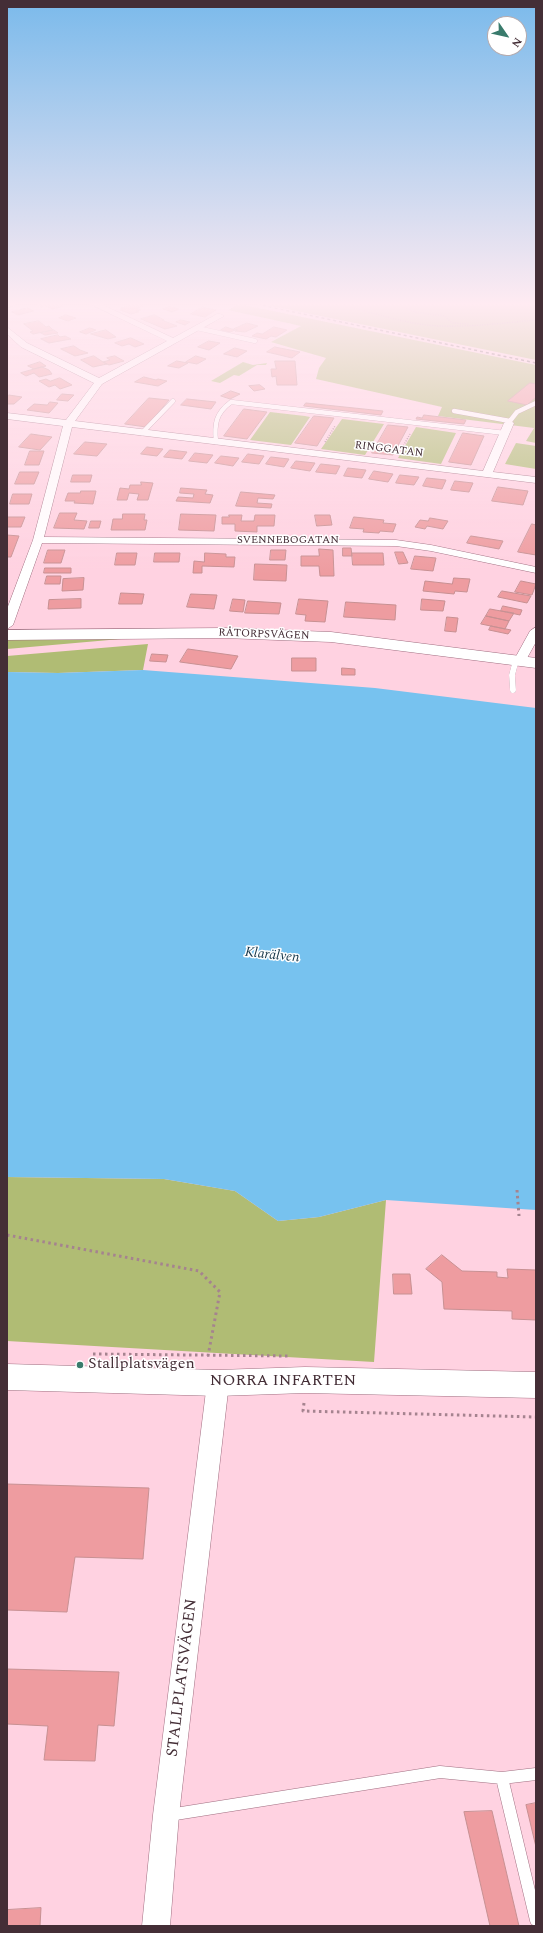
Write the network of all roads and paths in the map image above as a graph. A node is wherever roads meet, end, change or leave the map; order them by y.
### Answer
1 (91, 393) edge
2 (173, 401) dead end
3 (536, 403) edge
4 (454, 411) dead end
5 (343, 414) junction
6 (7, 416) edge
7 (416, 422) junction
8 (68, 424) junction
9 (508, 426) junction
10 (142, 433) junction
11 (216, 442) junction
12 (318, 454) junction
13 (395, 463) junction
14 (487, 474) junction
15 (536, 480) edge
16 (38, 540) junction
17 (536, 570) edge
18 (7, 625) edge
19 (536, 630) edge
20 (7, 635) edge
21 (524, 661) edge
22 (513, 690) dead end
23 (516, 1190) dead end
24 (519, 1216) dead end
25 (7, 1235) edge
26 (84, 1354) dead end
27 (208, 1356) junction
28 (292, 1356) dead end
29 (7, 1377) edge
30 (218, 1383) junction
31 (536, 1385) edge
32 (303, 1411) dead end
33 (536, 1417) edge
34 (536, 1774) edge
35 (502, 1778) junction
36 (166, 1815) junction
37 (536, 1920) edge
38 (156, 1926) edge

1 - 8 street
2 - 10 lane
3 - 9 lane
4 - 9 lane
5 - 7 lane
5 - 11 lane
5 - 12 path
6 - 8 street, RINGGATAN
7 - 9 lane
7 - 13 path
8 - 10 street, RINGGATAN
8 - 16 street
9 - 14 street
10 - 11 street, RINGGATAN
11 - 12 street, RINGGATAN
12 - 13 street, RINGGATAN
13 - 14 street, RINGGATAN
14 - 15 street, RINGGATAN
16 - 17 street, SVENNEBOGATAN
16 - 18 street
19 - 21 street
20 - 21 street, RÅTORPSVÄGEN
21 - 22 lane
23 - 24 path
25 - 27 path
26 - 27 path
27 - 28 path
29 - 30 street, NORRA INFARTEN
30 - 31 street, NORRA INFARTEN
30 - 36 street, STALLPLATSVÄGEN
32 - 33 path
34 - 35 lane
35 - 36 lane
35 - 37 lane
36 - 38 street, STALLPLATSVÄGEN

